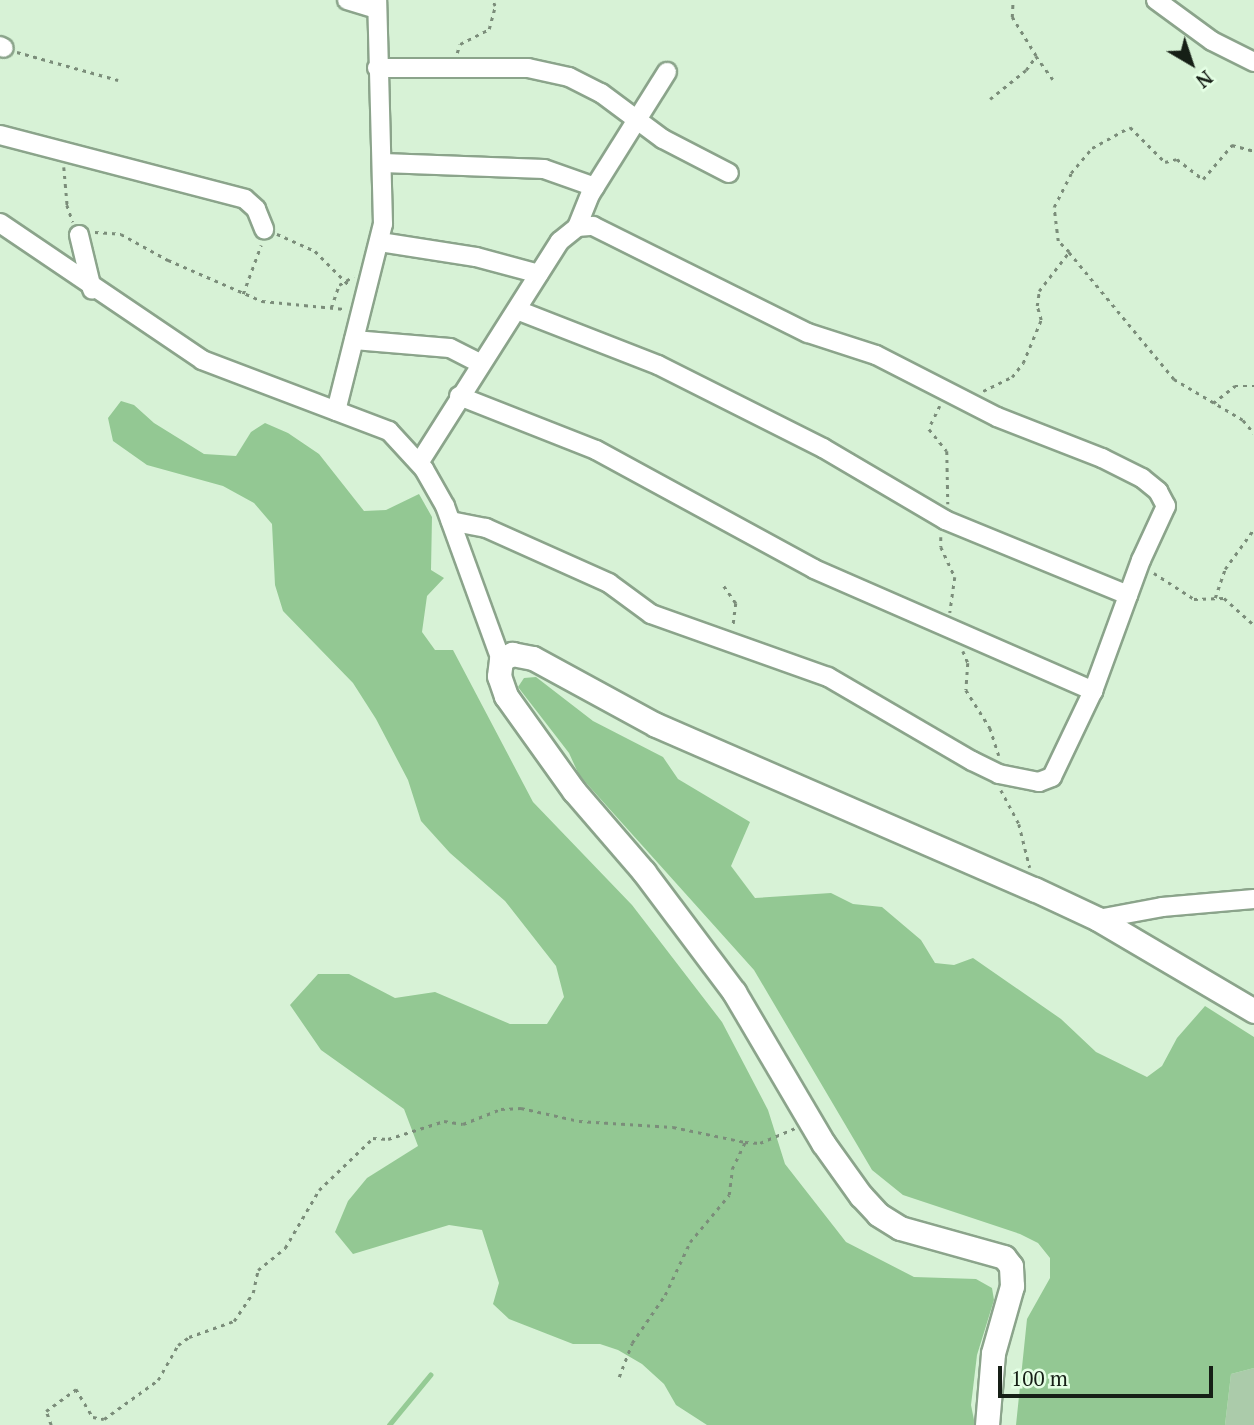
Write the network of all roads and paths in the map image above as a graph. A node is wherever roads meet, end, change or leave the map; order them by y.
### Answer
1 (347, 0) edge
2 (492, 0) edge
3 (1156, 0) edge
4 (1011, 1) edge
5 (377, 5) edge
6 (2, 47) edge
7 (1036, 56) junction
8 (1254, 62) edge
9 (458, 66) junction
10 (377, 68) junction
11 (667, 72) dead end
12 (1053, 79) dead end
13 (118, 80) dead end
14 (990, 99) dead end
15 (636, 119) junction
16 (0, 135) edge
17 (1254, 151) edge
18 (66, 153) junction
19 (383, 163) junction
20 (729, 173) dead end
21 (595, 187) junction
22 (0, 223) edge
23 (577, 227) junction
24 (264, 229) junction
25 (79, 235) junction
26 (380, 242) junction
27 (1069, 252) junction
28 (374, 271) junction
29 (540, 274) junction
30 (343, 281) junction
31 (92, 289) junction
32 (243, 294) junction
33 (364, 305) junction
34 (331, 309) junction
35 (517, 310) junction
36 (354, 340) junction
37 (481, 363) junction
38 (1254, 386) edge
39 (459, 396) junction
40 (957, 396) junction
41 (1213, 403) junction
42 (336, 411) junction
43 (1254, 433) edge
44 (419, 463) junction
45 (451, 521) junction
46 (1254, 529) edge
47 (1140, 559) junction
48 (724, 586) dead end
49 (1128, 595) junction
50 (1215, 598) junction
51 (1254, 625) edge
52 (724, 642) junction
53 (500, 660) junction
54 (1093, 691) junction
55 (1254, 900) edge
56 (1098, 919) junction
57 (1254, 1010) edge
58 (810, 1120) junction
59 (746, 1142) junction
60 (619, 1377) dead end
61 (51, 1425) edge
62 (987, 1425) edge

1 - 5 street
2 - 9 path
3 - 8 street
4 - 7 path
5 - 10 street
6 - 13 path
7 - 12 path
7 - 14 path
9 - 10 street
9 - 15 street
10 - 19 street
11 - 15 street
15 - 20 street
15 - 21 street
16 - 18 street
17 - 27 path
18 - 24 street
18 - 25 path
19 - 21 street
19 - 26 street
21 - 23 street
22 - 31 street
23 - 29 street
23 - 40 street
24 - 30 path
24 - 32 path
25 - 31 street
25 - 32 path
26 - 28 street
26 - 29 street
27 - 40 path
27 - 41 path
28 - 30 path
28 - 33 street
29 - 35 street
30 - 33 path
30 - 34 path
31 - 42 street
32 - 34 path
33 - 34 path
33 - 36 street
35 - 37 street
35 - 49 street
36 - 37 street
36 - 42 street
37 - 39 street
38 - 41 path
39 - 44 street
39 - 54 street
40 - 47 street
41 - 43 path
42 - 44 street
44 - 45 street
45 - 52 street
45 - 53 street
46 - 50 path
47 - 49 street
47 - 50 path
48 - 52 path
49 - 54 street
50 - 51 path
52 - 54 street
53 - 56 main road
53 - 58 main road
55 - 56 street
56 - 57 main road
58 - 59 path
58 - 62 main road
59 - 60 path
59 - 61 path

